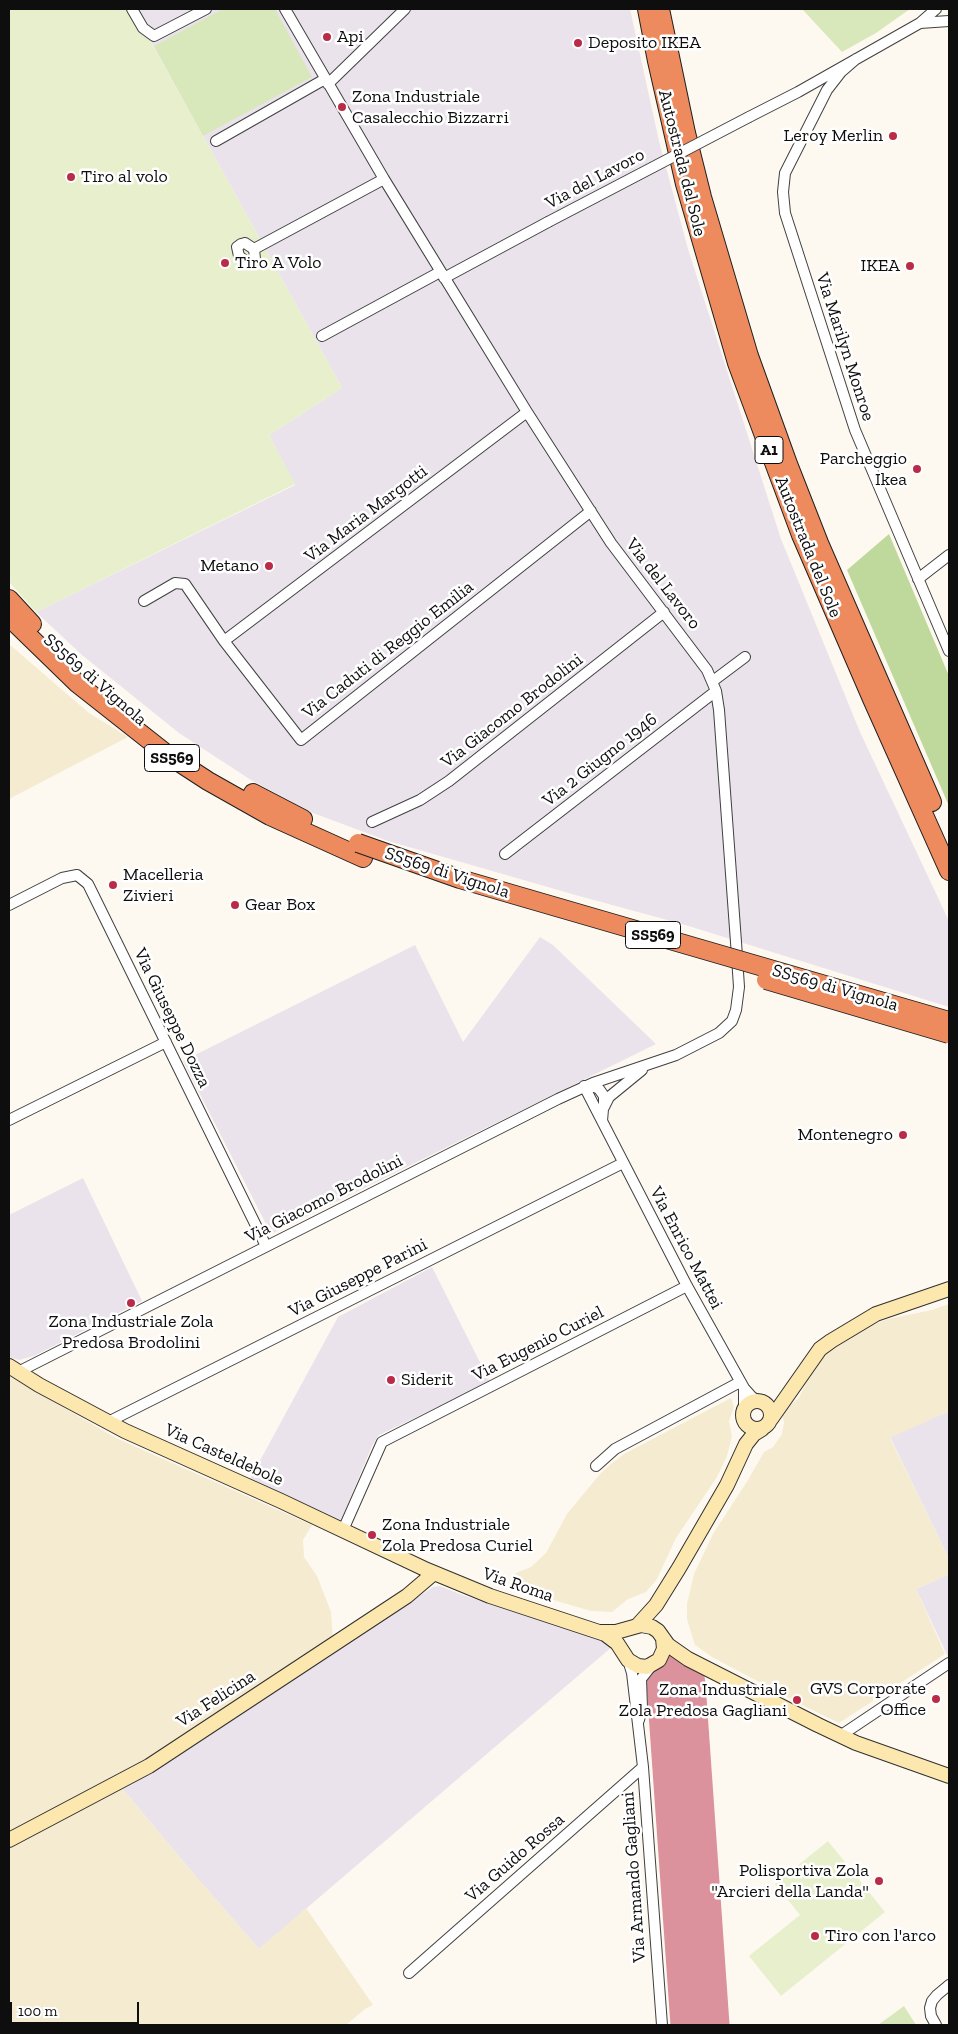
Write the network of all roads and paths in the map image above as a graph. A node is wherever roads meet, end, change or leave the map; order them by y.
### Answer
1 (132, 9) edge
2 (206, 9) edge
3 (284, 9) edge
4 (404, 9) edge
5 (647, 9) edge
6 (660, 9) edge
7 (936, 9) edge
8 (949, 22) edge
9 (920, 23) junction
10 (856, 59) junction
11 (327, 81) junction
12 (216, 141) dead end
13 (384, 178) junction
14 (254, 249) dead end
15 (442, 275) junction
16 (322, 336) dead end
17 (527, 412) junction
18 (591, 511) junction
19 (949, 555) edge
20 (918, 580) junction
21 (9, 599) edge
22 (144, 602) dead end
23 (664, 612) junction
24 (9, 616) edge
25 (224, 641) junction
26 (949, 652) edge
27 (745, 657) dead end
28 (712, 681) junction
29 (716, 692) junction
30 (372, 822) dead end
31 (949, 842) edge
32 (361, 851) junction
33 (505, 854) dead end
34 (949, 871) edge
35 (9, 905) edge
36 (949, 1021) edge
37 (949, 1034) edge
38 (166, 1042) junction
39 (649, 1066) junction
40 (584, 1086) junction
41 (603, 1109) junction
42 (9, 1120) edge
43 (602, 1121) junction
44 (623, 1163) junction
45 (266, 1246) junction
46 (687, 1286) junction
47 (949, 1289) edge
48 (13, 1369) edge
49 (742, 1385) junction
50 (793, 1389) junction
51 (761, 1402) junction
52 (744, 1408) junction
53 (108, 1422) junction
54 (744, 1423) junction
55 (766, 1424) junction
56 (746, 1444) junction
57 (596, 1466) dead end
58 (343, 1530) junction
59 (430, 1571) junction
60 (656, 1605) junction
61 (635, 1627) junction
62 (599, 1632) junction
63 (662, 1636) junction
64 (625, 1655) junction
65 (688, 1659) junction
66 (656, 1661) junction
67 (949, 1663) edge
68 (638, 1726) junction
69 (840, 1736) junction
70 (643, 1767) junction
71 (949, 1776) edge
72 (9, 1840) edge
73 (409, 1973) dead end
74 (949, 1985) edge
75 (662, 2025) edge
76 (936, 2025) edge

1 - 2 street
3 - 11 street, Via del Lavoro
4 - 11 street
5 - 34 highway, Autostrada del Sole / A1
6 - 31 highway, Autostrada del Sole / A1
7 - 9 street, Via del Lavoro
8 - 9 street, Via del Lavoro
9 - 10 street, Via del Lavoro
10 - 15 street, Via del Lavoro, bridge
10 - 20 street, Via Marilyn Monroe
11 - 12 street
11 - 13 street, Via del Lavoro
13 - 14 street
13 - 15 street, Via del Lavoro
15 - 16 street
15 - 17 street, Via del Lavoro
17 - 18 street, Via del Lavoro
17 - 25 street, Via Maria Margotti
18 - 23 street, Via del Lavoro
18 - 25 street, Via Caduti di Reggio Emilia
19 - 20 street
20 - 26 street, Via Marilyn Monroe
21 - 32 highway, SS569 di Vignola / SS569
22 - 25 street, Via Caduti di Reggio Emilia
23 - 28 street, Via del Lavoro
23 - 30 street, Via Giacomo Brodolini
24 - 32 highway, SS569 di Vignola / SS569
27 - 28 street
28 - 29 street, Via del Lavoro
29 - 33 street, Via 2 Giugno 1946
29 - 39 street, Via del Lavoro
32 - 36 highway, SS569 di Vignola / SS569, bridge
32 - 37 highway, SS569 di Vignola / SS569, bridge
35 - 38 street, Via Giuseppe Dozza
38 - 42 street
38 - 45 street, Via Giuseppe Dozza
39 - 40 street, Via Giacomo Brodolini
39 - 41 street
40 - 41 street
40 - 43 street, Via Enrico Mattei
40 - 45 street, Via Giacomo Brodolini
41 - 43 street
43 - 44 street, Via Enrico Mattei
44 - 46 street, Via Enrico Mattei
44 - 53 street, Via Giuseppe Parini
45 - 48 street, Via Giacomo Brodolini
46 - 49 street, Via Enrico Mattei
46 - 58 street, Via Eugenio Curiel
47 - 50 street
48 - 53 street, Via Casteldebole
49 - 51 street, Via Enrico Mattei
49 - 52 street, Via Enrico Mattei
49 - 57 street
50 - 51 street
50 - 55 street
51 - 52 street
51 - 55 street
52 - 54 street
53 - 58 street, Via Casteldebole
54 - 55 street
54 - 56 street
55 - 56 street
56 - 60 street
58 - 59 street, Via Casteldebole
59 - 62 street, Via Roma
59 - 72 street, Via Felicina
60 - 61 street
60 - 63 street
61 - 62 street, Via Roma
61 - 63 street, Via Roma
61 - 64 street
62 - 64 street, Via Roma
63 - 65 street, Via Roma
63 - 66 street
64 - 66 street, Via Roma
64 - 68 street, Via Armando Gagliani
65 - 66 street, Via Roma
65 - 69 street, Via Roma
66 - 68 street, Via Armando Gagliani
67 - 69 street
68 - 70 street, Via Armando Gagliani
69 - 71 street, Via Roma
70 - 73 street, Via Guido Rossa
70 - 75 street, Via Armando Gagliani
74 - 76 street

